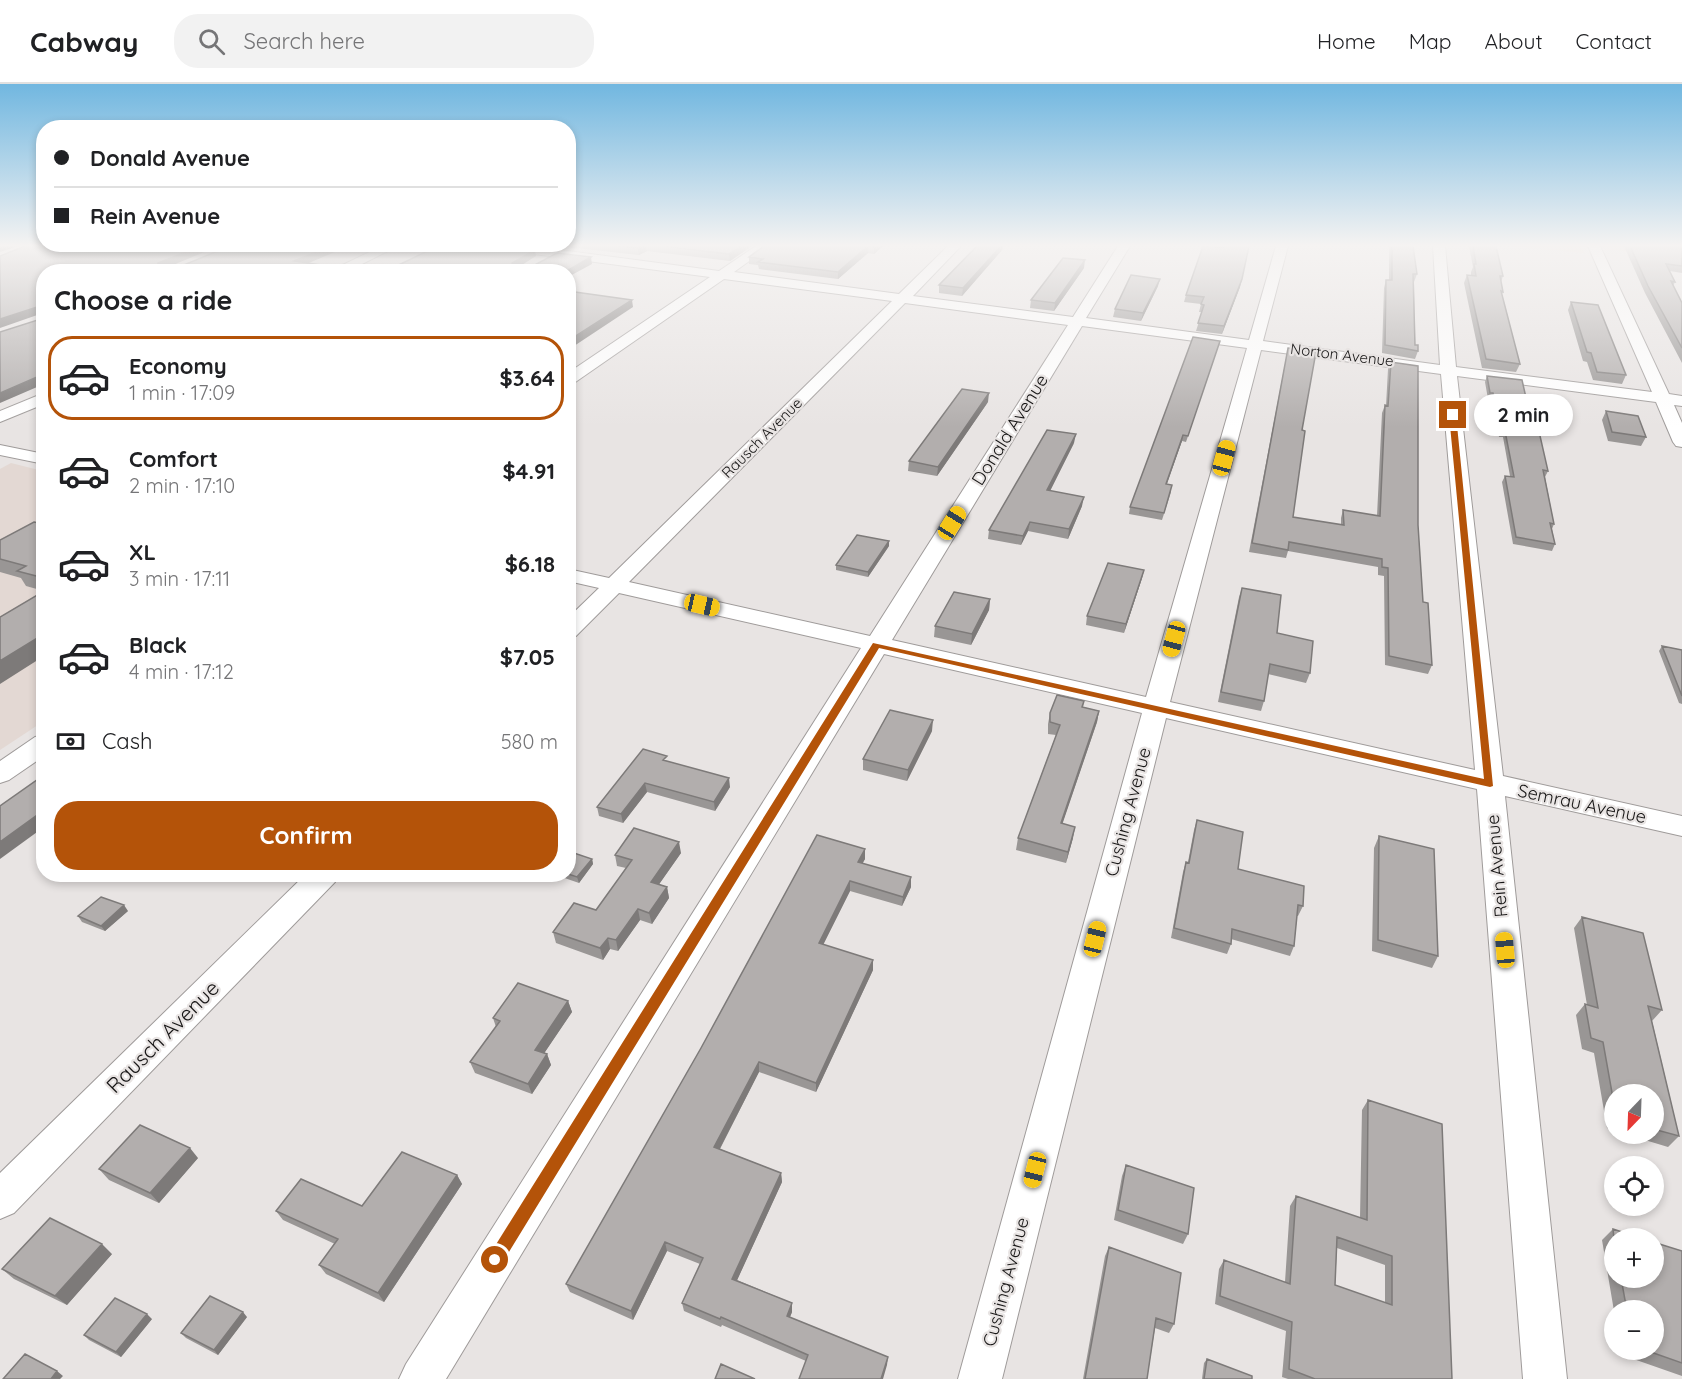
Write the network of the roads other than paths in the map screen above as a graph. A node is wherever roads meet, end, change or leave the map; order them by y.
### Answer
1 (676, 306) edge
2 (894, 306) edge
3 (975, 306) edge
4 (1086, 306) edge
5 (1266, 306) edge
6 (1443, 306) edge
7 (1621, 306) edge
8 (1078, 320) junction
9 (1256, 344) junction
10 (1448, 369) junction
11 (576, 375) edge
12 (1662, 398) junction
13 (36, 401) edge
14 (1682, 401) edge
15 (0, 417) edge
16 (1682, 442) edge
17 (0, 450) edge
18 (36, 457) edge
19 (576, 577) edge
20 (614, 585) junction
21 (576, 623) edge
22 (877, 644) junction
23 (1156, 707) junction
24 (36, 749) edge
25 (0, 774) edge
26 (1490, 784) junction
27 (1682, 826) edge
28 (317, 882) edge
29 (0, 1200) edge
30 (422, 1379) edge
31 (980, 1379) edge
32 (1545, 1379) edge

1 - 11 street
2 - 20 street, Rausch Avenue
3 - 8 street, Norton Avenue
4 - 8 street, Donald Avenue
5 - 9 street, Cushing Avenue
6 - 10 street, Rein Avenue
7 - 12 street
8 - 9 street, Norton Avenue
8 - 22 street, Donald Avenue
9 - 10 street, Norton Avenue
9 - 23 street, Cushing Avenue
10 - 12 street, Norton Avenue
10 - 26 street, Rein Avenue
12 - 14 street, Norton Avenue
12 - 16 street
13 - 15 street
17 - 18 street
19 - 20 street, Semrau Avenue
20 - 21 street, Rausch Avenue
20 - 22 street, Semrau Avenue
22 - 23 street, Semrau Avenue
22 - 30 street, Donald Avenue
23 - 26 street, Semrau Avenue
23 - 31 street, Cushing Avenue
24 - 25 street
26 - 27 street, Semrau Avenue
26 - 32 street, Rein Avenue
28 - 29 street, Rausch Avenue

